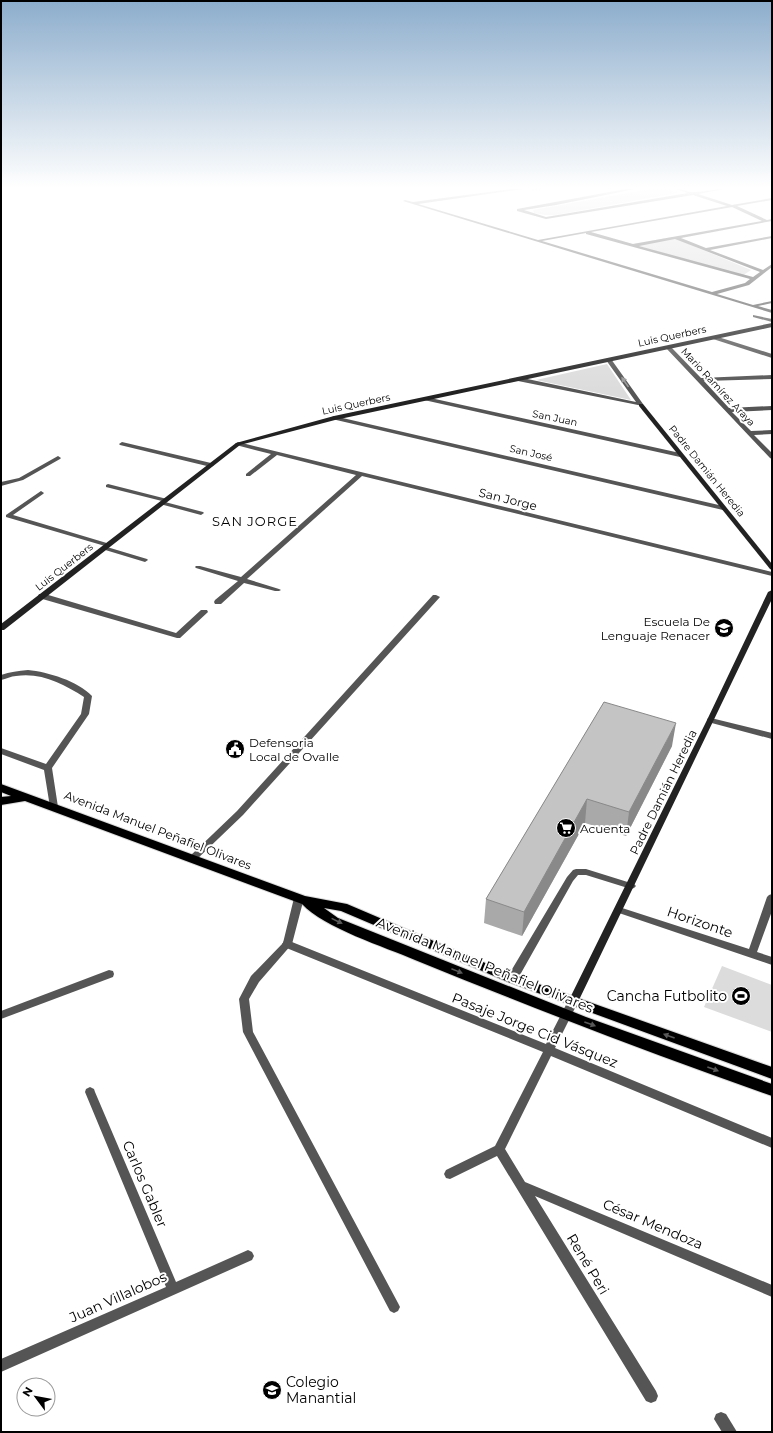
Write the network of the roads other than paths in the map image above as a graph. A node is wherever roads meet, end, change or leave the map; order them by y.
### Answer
1 (586, 256) edge
2 (669, 256) edge
3 (721, 256) edge
4 (772, 265) edge
5 (764, 272) junction
6 (755, 279) junction
7 (712, 294) junction
8 (772, 302) edge
9 (752, 306) junction
10 (772, 312) edge
11 (755, 316) dead end
12 (772, 321) edge
13 (772, 325) edge
14 (715, 338) junction
15 (668, 347) junction
16 (772, 356) edge
17 (609, 360) junction
18 (772, 377) edge
19 (518, 379) junction
20 (700, 380) junction
21 (426, 399) junction
22 (641, 405) junction
23 (772, 408) edge
24 (729, 410) junction
25 (334, 418) junction
26 (772, 432) edge
27 (750, 433) junction
28 (122, 444) dead end
29 (238, 444) junction
30 (276, 454) junction
31 (680, 455) junction
32 (772, 457) edge
33 (58, 458) dead end
34 (211, 465) junction
35 (360, 474) junction
36 (248, 475) dead end
37 (1, 484) edge
38 (108, 486) dead end
39 (41, 493) dead end
40 (164, 502) junction
41 (723, 508) junction
42 (201, 513) dead end
43 (106, 547) junction
44 (145, 560) dead end
45 (198, 567) dead end
46 (772, 568) edge
47 (772, 574) edge
48 (243, 580) junction
49 (277, 590) dead end
50 (42, 596) junction
51 (771, 596) edge
52 (436, 597) dead end
53 (218, 602) dead end
54 (204, 612) dead end
55 (4, 622) edge
56 (1, 628) edge
57 (1, 678) edge
58 (711, 720) junction
59 (772, 736) edge
60 (1, 752) edge
61 (48, 768) junction
62 (1, 788) edge
63 (25, 797) junction
64 (1, 801) edge
65 (54, 806) junction
66 (192, 858) junction
67 (631, 886) junction
68 (772, 897) edge
69 (302, 899) junction
70 (619, 910) junction
71 (287, 944) junction
72 (752, 954) junction
73 (772, 961) edge
74 (109, 974) dead end
75 (512, 979) junction
76 (573, 1002) junction
77 (1, 1015) edge
78 (567, 1015) junction
79 (549, 1050) junction
80 (772, 1073) edge
81 (772, 1090) edge
82 (90, 1092) dead end
83 (772, 1142) edge
84 (499, 1149) junction
85 (450, 1174) dead end
86 (523, 1186) junction
87 (248, 1256) dead end
88 (173, 1289) junction
89 (772, 1291) edge
90 (394, 1307) dead end
91 (1, 1366) edge
92 (651, 1396) dead end
93 (721, 1419) dead end
94 (730, 1432) edge

1 - 7 street
2 - 6 street
3 - 5 street
4 - 5 street
5 - 6 street
6 - 7 street
7 - 9 street
8 - 9 street
9 - 10 street
11 - 12 street
13 - 14 street, Luis Querbers
14 - 15 street, Luis Querbers
14 - 16 street
15 - 17 street, Luis Querbers
15 - 20 street, Mario Ramírez Araya
17 - 19 street, Luis Querbers
22 -> 17 street, Padre Damián Heredia
18 - 20 street
19 - 21 street, Luis Querbers
19 - 22 street
20 - 24 street, Mario Ramírez Araya
21 - 25 street, Luis Querbers
21 - 31 street, San Juan
22 - 31 street, Padre Damián Heredia
23 - 24 street
24 - 27 street, Mario Ramírez Araya
25 - 29 street, Luis Querbers
25 - 41 street, San José
26 - 27 street
27 - 32 street, Mario Ramírez Araya
28 - 34 street
29 - 30 street, San Jorge
29 - 34 street, Luis Querbers
30 - 35 street, San Jorge
30 - 36 street
31 - 41 street, Padre Damián Heredia
33 - 37 street
34 - 40 street, Luis Querbers
35 - 47 street, San Jorge
35 - 48 street
38 - 40 street
39 - 43 street
40 - 42 street
40 - 43 street, Luis Querbers
41 - 46 street, Padre Damián Heredia
43 - 44 street
43 - 50 street, Luis Querbers
45 - 48 street
48 - 49 street
48 - 53 street
50 - 54 street
50 - 55 street, Luis Querbers
51 - 58 street, Padre Damián Heredia
52 - 66 street
55 - 56 street, Luis Querbers
57 - 61 street
58 - 59 street
58 - 67 street, Padre Damián Heredia
60 - 61 street
61 - 65 street
62 - 63 main road, Avenida Manuel Peñafiel Olivares
63 - 64 main road
63 - 65 main road, Avenida Manuel Peñafiel Olivares
65 - 66 main road, Avenida Manuel Peñafiel Olivares
66 - 69 main road, Avenida Manuel Peñafiel Olivares
67 - 70 street, Padre Damián Heredia
67 - 75 street
68 - 72 street
69 - 71 street
69 - 75 main road, Avenida Manuel Peñafiel Olivares
69 -> 78 main road, Avenida Manuel Peñafiel Olivares
70 - 72 street, Horizonte
70 - 76 street, Padre Damián Heredia
71 - 79 street, Pasaje Jorge Cid Vásquez
71 - 90 street
72 - 73 street, Horizonte
74 - 77 street
75 - 76 main road, Avenida Manuel Peñafiel Olivares
76 - 78 street
80 -> 76 main road, Avenida Manuel Peñafiel Olivares
78 - 79 street
78 -> 81 main road, Avenida Manuel Peñafiel Olivares
79 - 83 street, Pasaje Jorge Cid Vásquez
79 - 84 street
82 - 88 street, Carlos Gabler
84 - 85 street
84 - 86 street, René Peri
86 - 89 street, César Mendoza
86 - 92 street, René Peri
87 - 88 street, Juan Villalobos
88 - 91 street, Juan Villalobos
93 - 94 street

